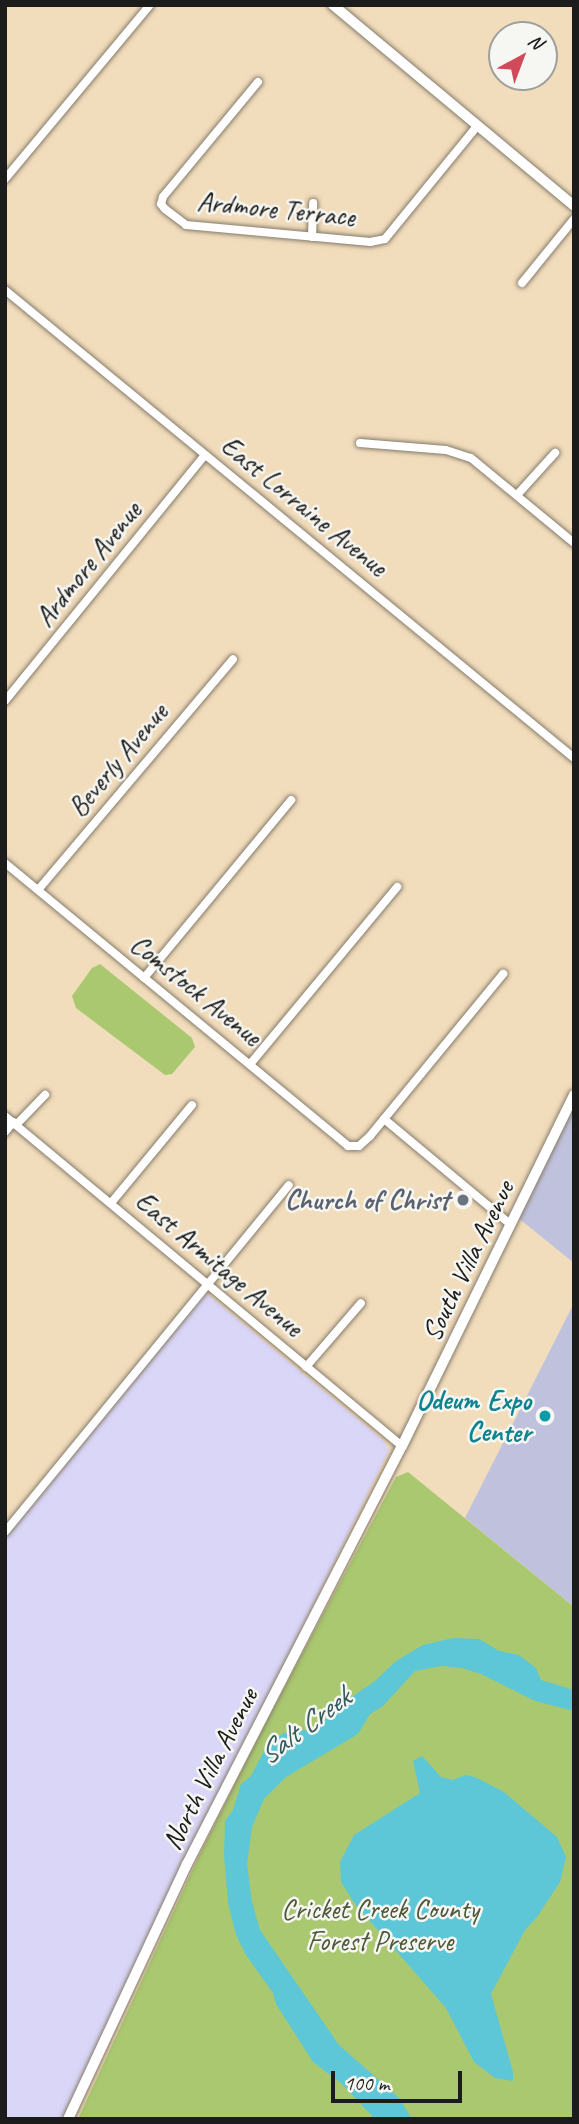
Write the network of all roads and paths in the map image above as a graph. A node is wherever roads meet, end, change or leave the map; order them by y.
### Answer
1 (150, 5) edge
2 (333, 5) edge
3 (258, 82) dead end
4 (477, 126) junction
5 (5, 179) edge
6 (313, 203) dead end
7 (574, 206) edge
8 (574, 219) edge
9 (312, 237) junction
10 (522, 283) dead end
11 (5, 290) edge
12 (360, 443) dead end
13 (555, 453) dead end
14 (205, 455) junction
15 (517, 495) junction
16 (574, 543) edge
17 (233, 659) dead end
18 (5, 701) edge
19 (574, 758) edge
20 (292, 800) dead end
21 (5, 863) edge
22 (397, 887) dead end
23 (38, 890) junction
24 (503, 974) dead end
25 (144, 978) junction
26 (251, 1063) junction
27 (45, 1095) dead end
28 (574, 1095) edge
29 (192, 1105) dead end
30 (384, 1119) junction
31 (11, 1121) edge
32 (5, 1132) edge
33 (289, 1185) dead end
34 (111, 1203) junction
35 (511, 1225) junction
36 (208, 1285) junction
37 (361, 1303) dead end
38 (306, 1367) junction
39 (402, 1446) junction
40 (5, 1532) edge
41 (68, 2118) edge

1 - 5 street
2 - 4 street
3 - 9 street, Ardmore Terrace
4 - 7 street
4 - 9 street, Ardmore Terrace
6 - 9 street
8 - 10 street
11 - 14 street, East Lorraine Avenue
12 - 15 street
13 - 15 street
14 - 18 street, Ardmore Avenue
14 - 19 street, East Lorraine Avenue
15 - 16 street
17 - 23 street, Beverly Avenue
20 - 25 street
21 - 23 street, Comstock Avenue
22 - 26 street
23 - 25 street, Comstock Avenue
24 - 30 street
25 - 26 street, Comstock Avenue
26 - 30 street, Comstock Avenue
27 - 31 street
28 - 35 main road, South Villa Avenue
29 - 34 street
30 - 35 street
31 - 32 street
31 - 34 street, East Armitage Avenue
33 - 36 street
34 - 36 street, East Armitage Avenue
35 - 39 main road, South Villa Avenue
36 - 38 street, East Armitage Avenue
36 - 40 street
37 - 38 street
38 - 39 street, East Armitage Avenue
39 - 41 main road, North Villa Avenue

